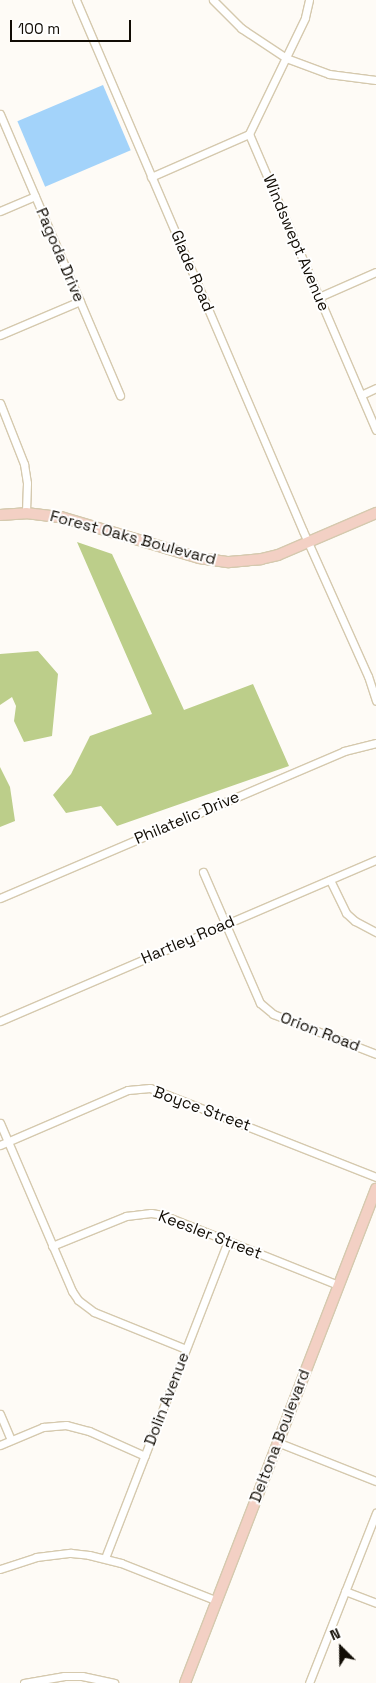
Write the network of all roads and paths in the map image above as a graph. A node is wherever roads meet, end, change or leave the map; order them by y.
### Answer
1 (76, 0) edge
2 (213, 0) edge
3 (309, 0) edge
4 (286, 58) junction
5 (376, 80) edge
6 (0, 114) edge
7 (249, 134) junction
8 (151, 177) junction
9 (35, 196) junction
10 (0, 211) edge
11 (376, 272) edge
12 (319, 297) junction
13 (80, 300) junction
14 (0, 335) edge
15 (376, 388) edge
16 (361, 395) junction
17 (120, 396) dead end
18 (0, 403) edge
19 (376, 430) edge
20 (26, 513) junction
21 (376, 513) edge
22 (0, 515) edge
23 (308, 542) junction
24 (376, 701) edge
25 (376, 743) edge
26 (376, 860) edge
27 (203, 872) dead end
28 (330, 880) junction
29 (0, 898) edge
30 (225, 924) junction
31 (376, 932) edge
32 (0, 1021) edge
33 (376, 1054) edge
34 (0, 1123) edge
35 (8, 1141) junction
36 (0, 1145) edge
37 (376, 1176) edge
38 (376, 1189) edge
39 (228, 1241) junction
40 (52, 1246) junction
41 (338, 1285) junction
42 (186, 1349) junction
43 (0, 1414) edge
44 (11, 1440) junction
45 (277, 1442) junction
46 (0, 1445) edge
47 (145, 1456) junction
48 (376, 1481) edge
49 (376, 1513) edge
50 (105, 1558) junction
51 (0, 1569) edge
52 (345, 1591) junction
53 (215, 1600) junction
54 (376, 1603) edge
55 (33, 1682) edge
56 (24, 1683) edge
57 (114, 1683) edge
58 (185, 1683) edge
59 (309, 1683) edge

1 - 8 street, Glade Road
2 - 4 street
3 - 4 street
4 - 5 street
4 - 7 street
6 - 9 street, Pagoda Drive
7 - 8 street
7 - 12 street, Windswept Avenue
8 - 23 street, Glade Road
9 - 10 street
9 - 13 street, Pagoda Drive
11 - 12 street
12 - 16 street, Windswept Avenue
13 - 14 street
13 - 17 street, Pagoda Drive
15 - 16 street
16 - 19 street, Windswept Avenue
18 - 20 street
20 - 22 main road, Forest Oaks Boulevard
20 - 23 main road, Forest Oaks Boulevard
21 - 23 main road, Forest Oaks Boulevard
23 - 24 street, Glade Road
25 - 29 street, Philatelic Drive
26 - 28 street, Hartley Road
27 - 30 street, Orion Road
28 - 30 street, Hartley Road
28 - 31 street
30 - 32 street, Hartley Road
30 - 33 street, Orion Road
34 - 35 street
35 - 36 street, Boyce Street
35 - 37 street, Boyce Street
35 - 40 street
38 - 41 main road, Deltona Boulevard
39 - 40 street, Keesler Street
39 - 41 street, Keesler Street
39 - 42 street, Dolin Avenue
40 - 42 street
41 - 45 main road, Deltona Boulevard
42 - 47 street, Dolin Avenue
43 - 44 street
44 - 46 street
44 - 47 street
45 - 48 street
45 - 53 main road, Deltona Boulevard
47 - 50 street, Dolin Avenue
49 - 52 street
50 - 51 street
50 - 53 street
52 - 54 street
52 - 59 street
53 - 58 main road, Deltona Boulevard
55 - 56 street
55 - 57 street

